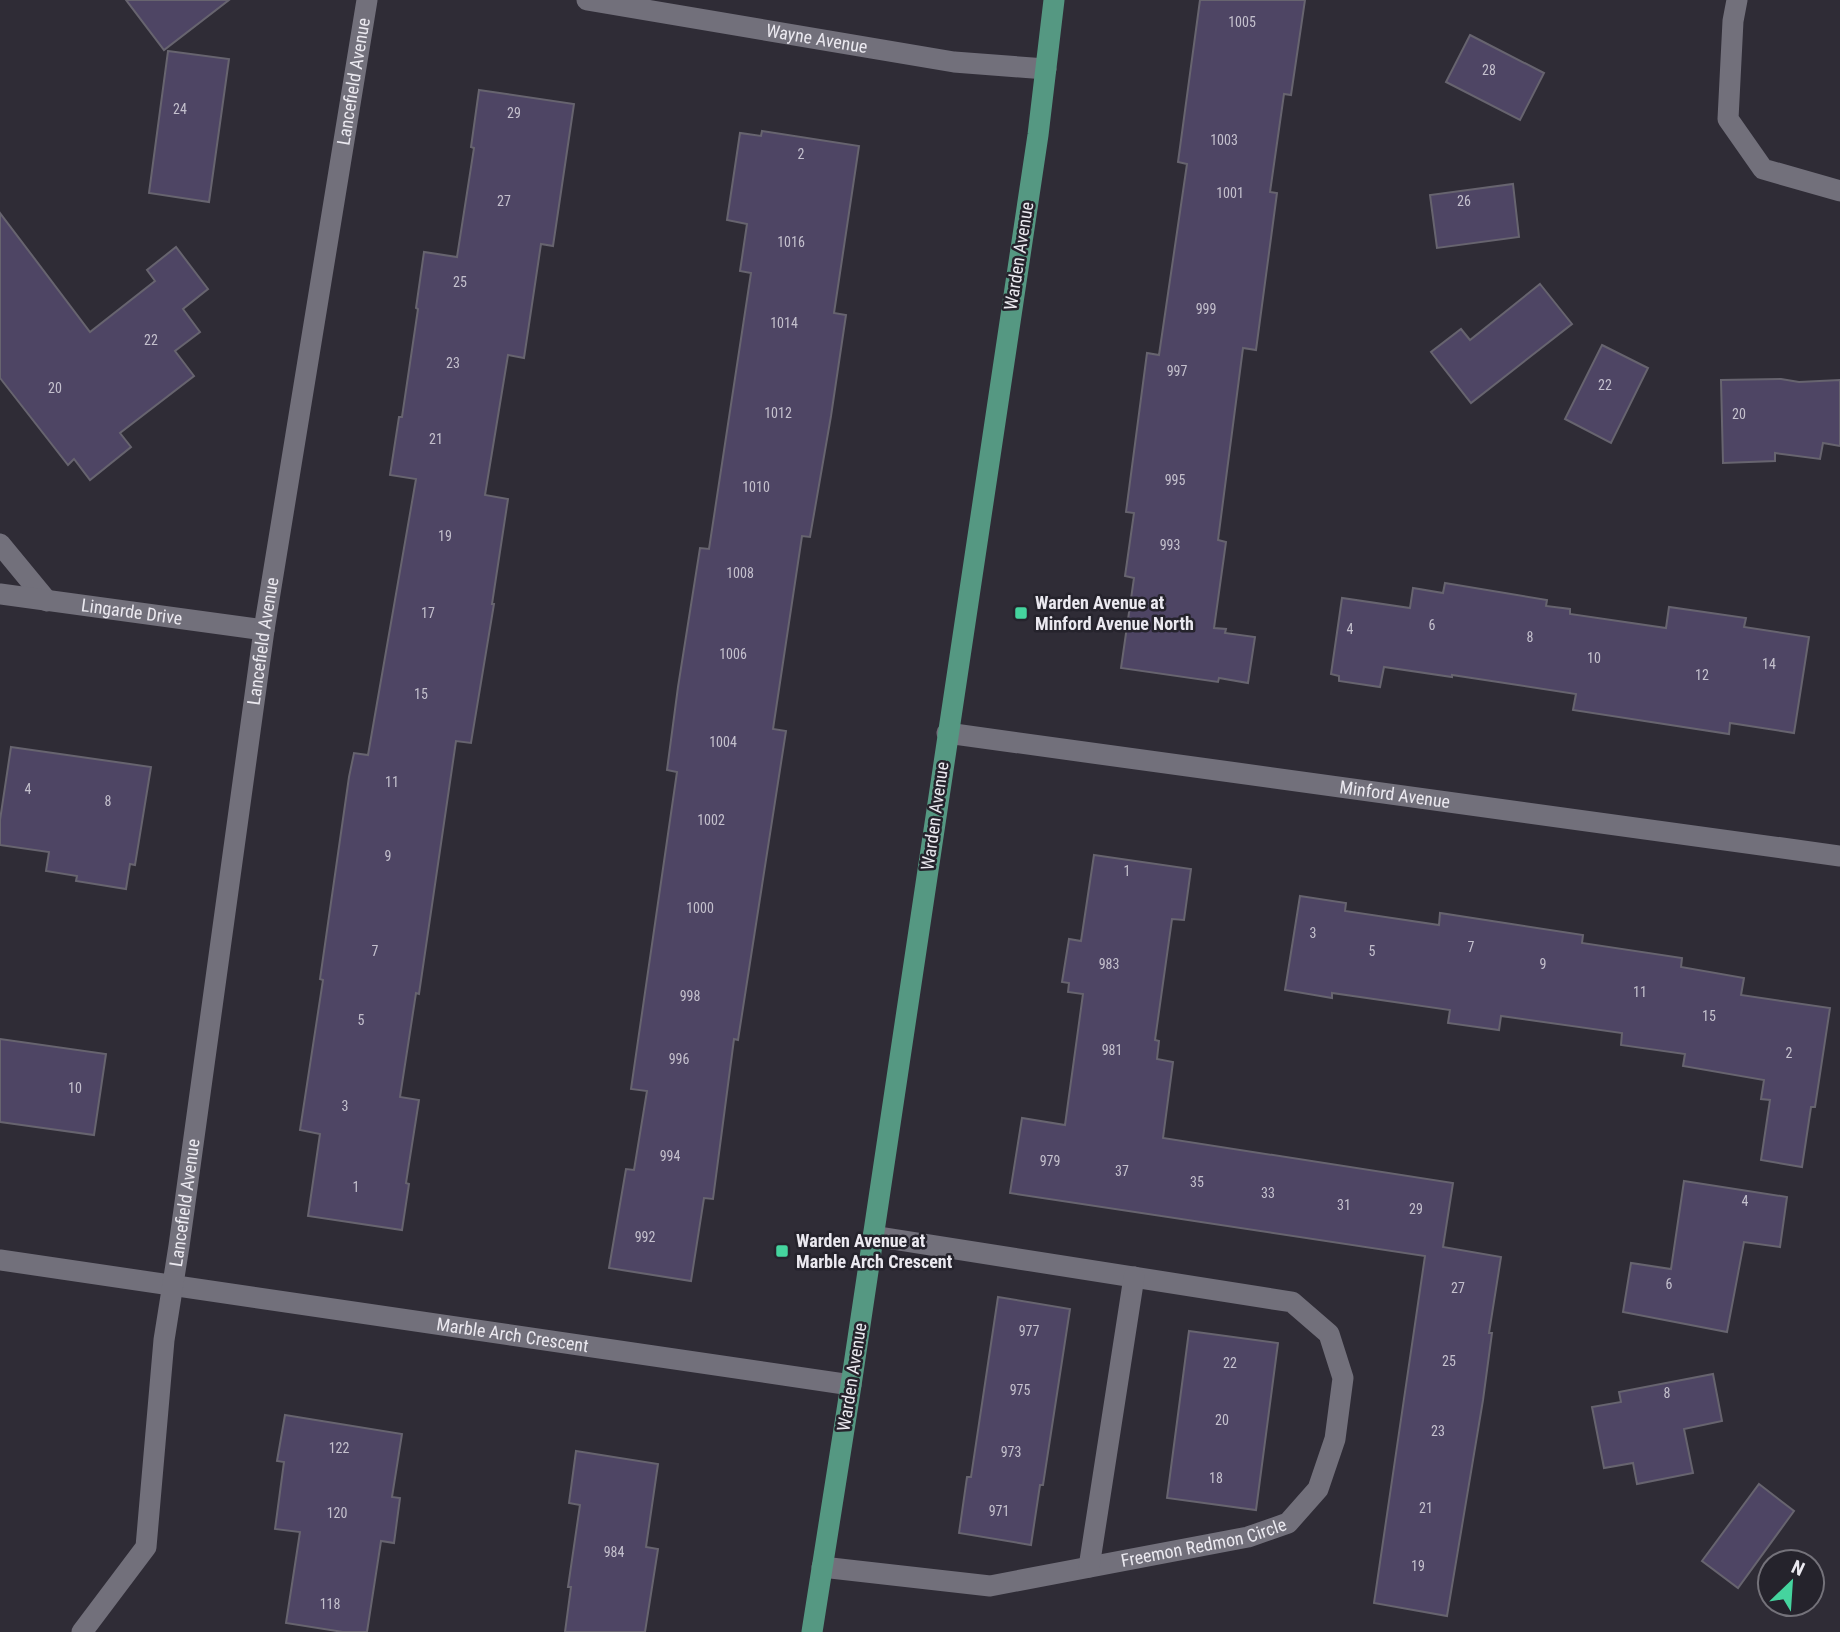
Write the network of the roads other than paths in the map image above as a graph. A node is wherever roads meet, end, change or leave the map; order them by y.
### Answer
1 (367, 0) edge
2 (587, 0) edge
3 (1054, 0) edge
4 (1737, 0) edge
5 (1046, 69) junction
6 (1840, 191) edge
7 (0, 544) edge
8 (0, 594) edge
9 (47, 601) junction
10 (264, 630) junction
11 (947, 733) junction
12 (1840, 856) edge
13 (873, 1236) junction
14 (0, 1260) edge
15 (1134, 1277) junction
16 (174, 1286) junction
17 (851, 1385) junction
18 (822, 1567) junction
19 (1089, 1567) junction
20 (82, 1632) edge
21 (811, 1632) edge

1 - 10 street, Lancefield Avenue
2 - 5 street, Wayne Avenue
3 - 5 main road, Warden Avenue
4 - 6 street
5 - 11 main road, Warden Avenue
7 - 9 street
8 - 9 street, Lingarde Drive
9 - 10 street, Lingarde Drive
10 - 16 street, Lancefield Avenue
11 - 12 street, Minford Avenue
11 - 13 main road, Warden Avenue
13 - 15 street, Freemon Redmon Circle
13 - 17 main road, Warden Avenue
14 - 16 street, Marble Arch Crescent
15 - 19 street
15 - 19 street, Freemon Redmon Circle
16 - 17 street, Marble Arch Crescent
16 - 20 street
17 - 18 main road, Warden Avenue
18 - 19 street, Freemon Redmon Circle
18 - 21 main road, Warden Avenue

